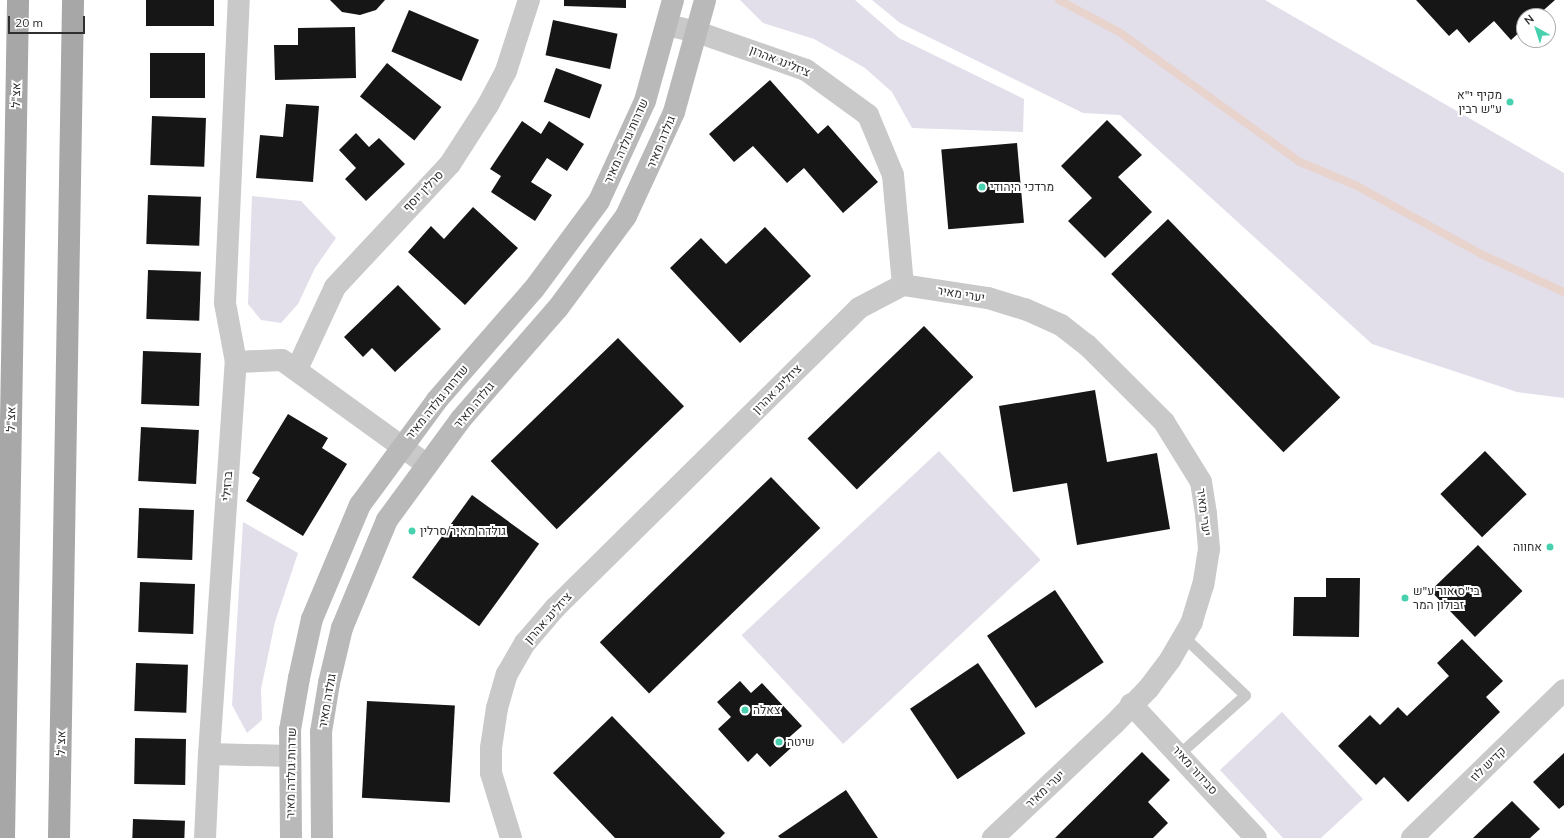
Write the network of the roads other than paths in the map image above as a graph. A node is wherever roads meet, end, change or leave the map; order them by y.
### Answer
1 (18, 0) edge
2 (73, 0) edge
3 (239, 0) edge
4 (529, 0) edge
5 (674, 0) edge
6 (704, 0) edge
7 (667, 25) junction
8 (697, 32) junction
9 (903, 285) junction
10 (236, 362) junction
11 (297, 369) junction
12 (402, 446) junction
13 (427, 465) junction
14 (1183, 636) junction
15 (1564, 690) edge
16 (1132, 704) junction
17 (1180, 753) junction
18 (209, 754) junction
19 (290, 756) junction
20 (4, 838) edge
21 (59, 838) edge
22 (205, 838) edge
23 (291, 838) edge
24 (322, 838) edge
25 (511, 838) edge
26 (993, 838) edge
27 (1256, 838) edge
28 (1412, 838) edge

1 - 20 main road, אצ"ל
2 - 21 main road, אצ"ל
3 - 10 street
4 - 11 street, סרלין יוסף
5 - 7 street, שדרות גולדה מאיר
6 - 8 street, גולדה מאיר
7 - 8 street, ציזלינג אהרון
7 - 12 street, שדרות גולדה מאיר
8 - 9 street, ציזלינג אהרון
8 - 13 street, גולדה מאיר
9 - 14 street, יערי מאיר
9 - 25 street, ציזלינג אהרון
10 - 11 street
10 - 18 street, ברזילי
11 - 12 street
12 - 13 street
12 - 19 street, שדרות גולדה מאיר
13 - 24 street, גולדה מאיר
14 - 16 street, יערי מאיר
14 - 17 lane
15 - 28 street, קדיש לוז
16 - 17 street, סבידור מאיר
16 - 26 street, יערי מאיר
17 - 27 street, סבידור מאיר
18 - 19 street
18 - 22 street, ברזילי
19 - 23 street, שדרות גולדה מאיר

